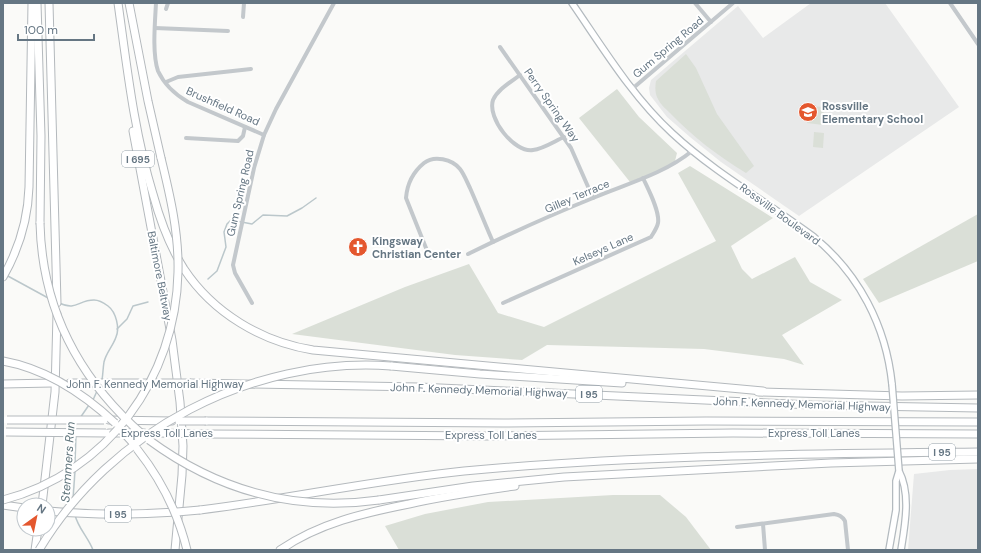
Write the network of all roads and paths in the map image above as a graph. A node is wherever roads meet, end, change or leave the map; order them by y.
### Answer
1 (32, 3) edge
2 (37, 3) edge
3 (48, 3) edge
4 (114, 3) edge
5 (118, 3) edge
6 (130, 3) edge
7 (156, 3) edge
8 (168, 3) edge
9 (244, 3) edge
10 (334, 3) edge
11 (572, 3) edge
12 (695, 3) edge
13 (733, 3) edge
14 (950, 3) edge
15 (166, 9) dead end
16 (243, 17) dead end
17 (711, 22) junction
18 (155, 28) junction
19 (228, 31) dead end
20 (978, 44) edge
21 (500, 47) dead end
22 (252, 69) dead end
23 (520, 75) junction
24 (166, 82) junction
25 (632, 89) junction
26 (245, 127) junction
27 (264, 135) junction
28 (564, 137) junction
29 (186, 138) dead end
30 (692, 151) junction
31 (643, 178) junction
32 (593, 198) junction
33 (493, 242) junction
34 (468, 254) dead end
35 (430, 258) dead end
36 (3, 277) edge
37 (252, 303) dead end
38 (503, 303) dead end
39 (3, 361) edge
40 (3, 384) edge
41 (762, 392) junction
42 (978, 395) edge
43 (978, 408) edge
44 (5, 420) edge
45 (978, 422) edge
46 (5, 432) edge
47 (978, 434) edge
48 (978, 452) edge
49 (978, 459) edge
50 (899, 471) junction
51 (604, 476) junction
52 (43, 497) edge
53 (3, 500) edge
54 (3, 505) edge
55 (16, 507) edge
56 (56, 512) edge
57 (763, 524) junction
58 (737, 527) dead end
59 (37, 537) edge
60 (35, 550) edge
61 (39, 550) edge
62 (174, 550) edge
63 (187, 550) edge
64 (280, 550) edge
65 (765, 550) edge
66 (848, 550) edge
67 (889, 550) edge
68 (901, 550) edge

1 - 36 highway
2 - 51 highway, bridge
3 - 52 highway
4 - 62 highway, Baltimore Beltway / I 695
5 - 41 highway
6 - 53 highway, bridge
7 - 18 street, Brushfield Road
8 - 15 street
9 - 16 street
10 - 27 street, Gum Spring Road
11 - 25 main road, Rossville Boulevard
12 - 17 street
13 - 17 street, Gum Spring Road
14 - 20 street
17 - 25 street, Gum Spring Road
18 - 19 street
18 - 24 street, Brushfield Road
21 - 23 street, Perry Spring Way
22 - 24 street
23 - 28 street, Perry Spring Way
23 - 28 street
24 - 26 street, Brushfield Road
25 - 30 main road, Rossville Boulevard
26 - 27 street, Brushfield Road
26 - 29 street
27 - 37 street, Gum Spring Road
28 - 32 street, Perry Spring Way
30 - 31 street, Gilley Terrace
30 - 50 main road, Rossville Boulevard, bridge
31 - 32 street, Gilley Terrace
31 - 38 street, Kelseys Lane
32 - 33 street, Gilley Terrace
33 - 34 street, Gilley Terrace
33 - 35 street
39 - 63 highway, bridge
40 - 43 highway, John F. Kennedy Memorial Highway / I 95, bridge
41 - 42 highway
41 - 61 highway, bridge
44 - 45 highway, Express Toll Lanes, bridge
46 - 47 highway, Express Toll Lanes, bridge
48 - 56 highway, I 95, bridge
49 - 51 highway
50 - 67 main road, Rossville Boulevard
50 - 68 main road, Rossville Boulevard
51 - 64 highway
54 - 55 highway
57 - 58 street
57 - 65 street
57 - 66 street
59 - 60 highway

